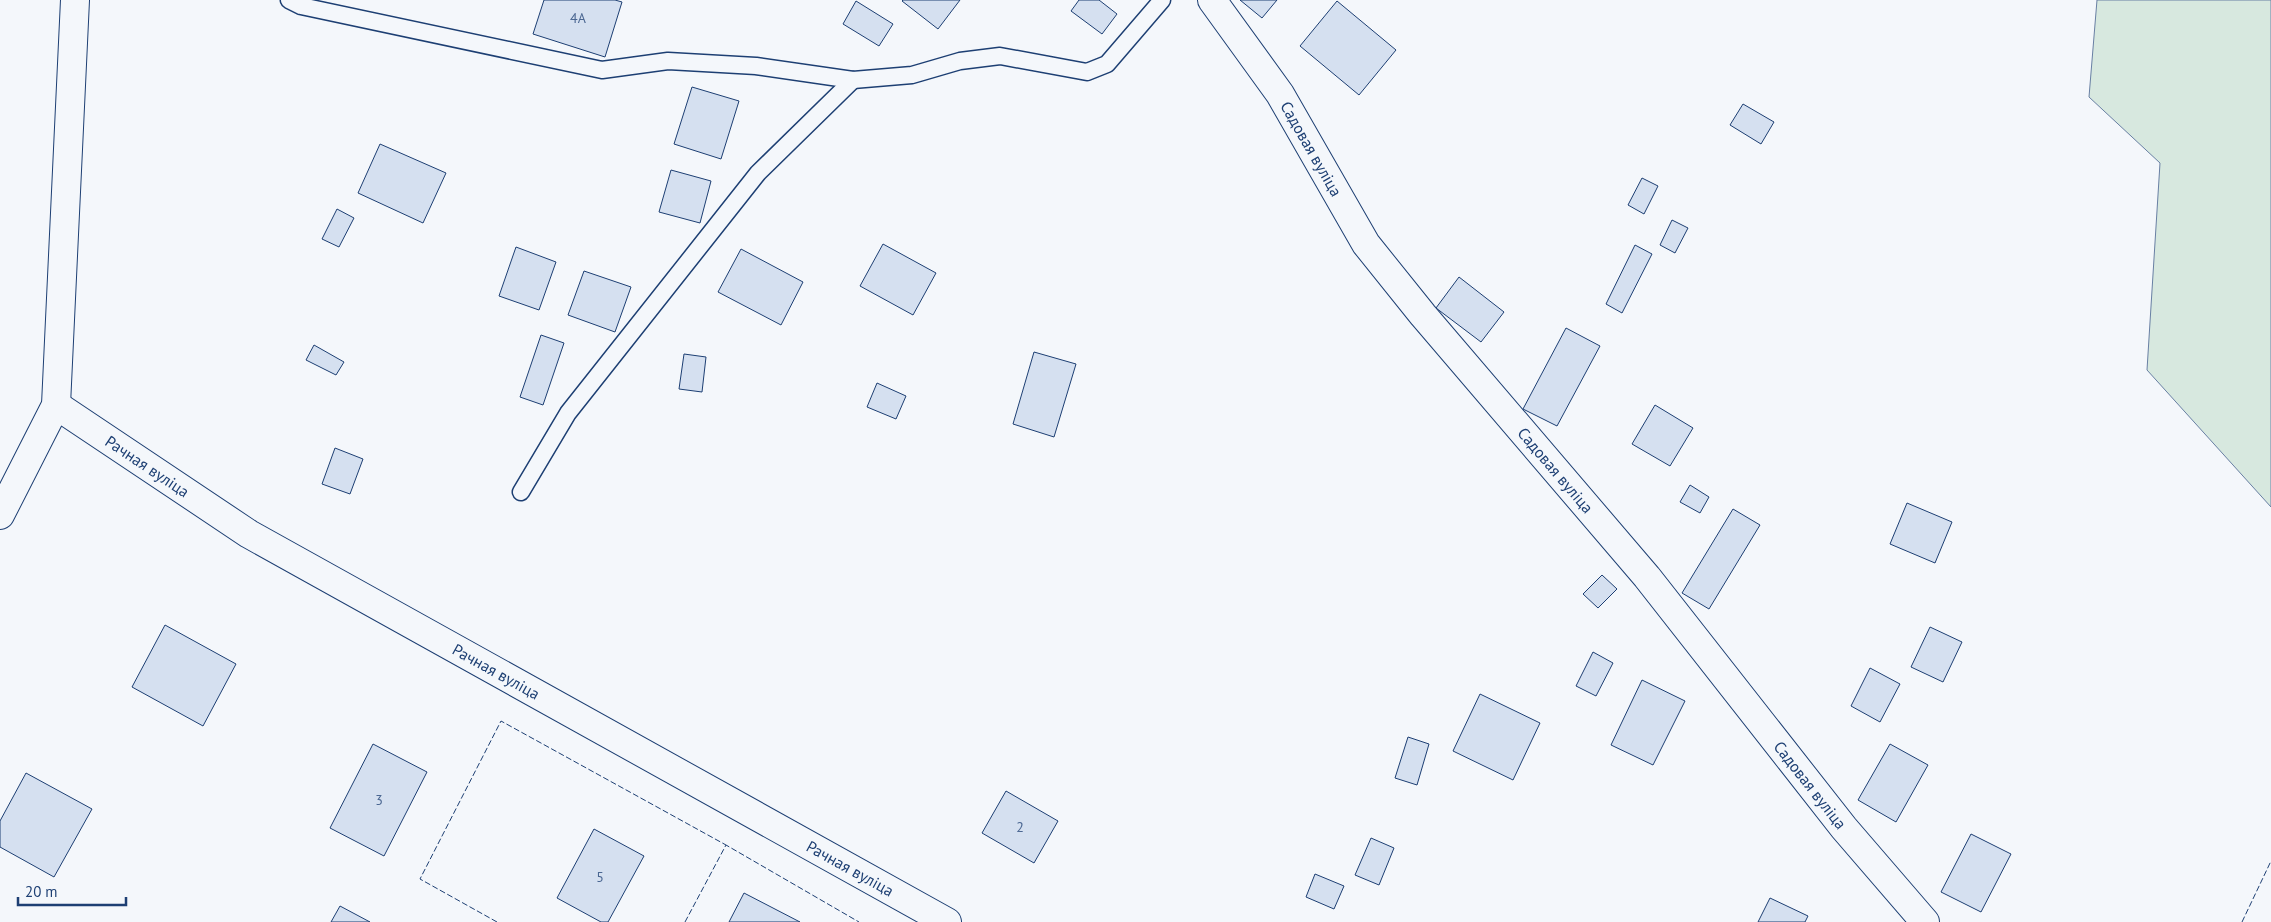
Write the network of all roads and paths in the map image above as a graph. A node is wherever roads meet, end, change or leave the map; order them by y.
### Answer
1 (75, 0) edge
2 (289, 0) edge
3 (1162, 0) edge
4 (1212, 0) edge
5 (853, 80) junction
6 (56, 405) junction
7 (521, 492) dead end
8 (0, 515) edge
9 (947, 922) edge
10 (1925, 922) edge

1 - 6 street
2 - 5 lane
3 - 5 lane
4 - 10 street, Садовая вуліца
5 - 7 lane
6 - 8 street
6 - 9 street, Рачная вуліца

